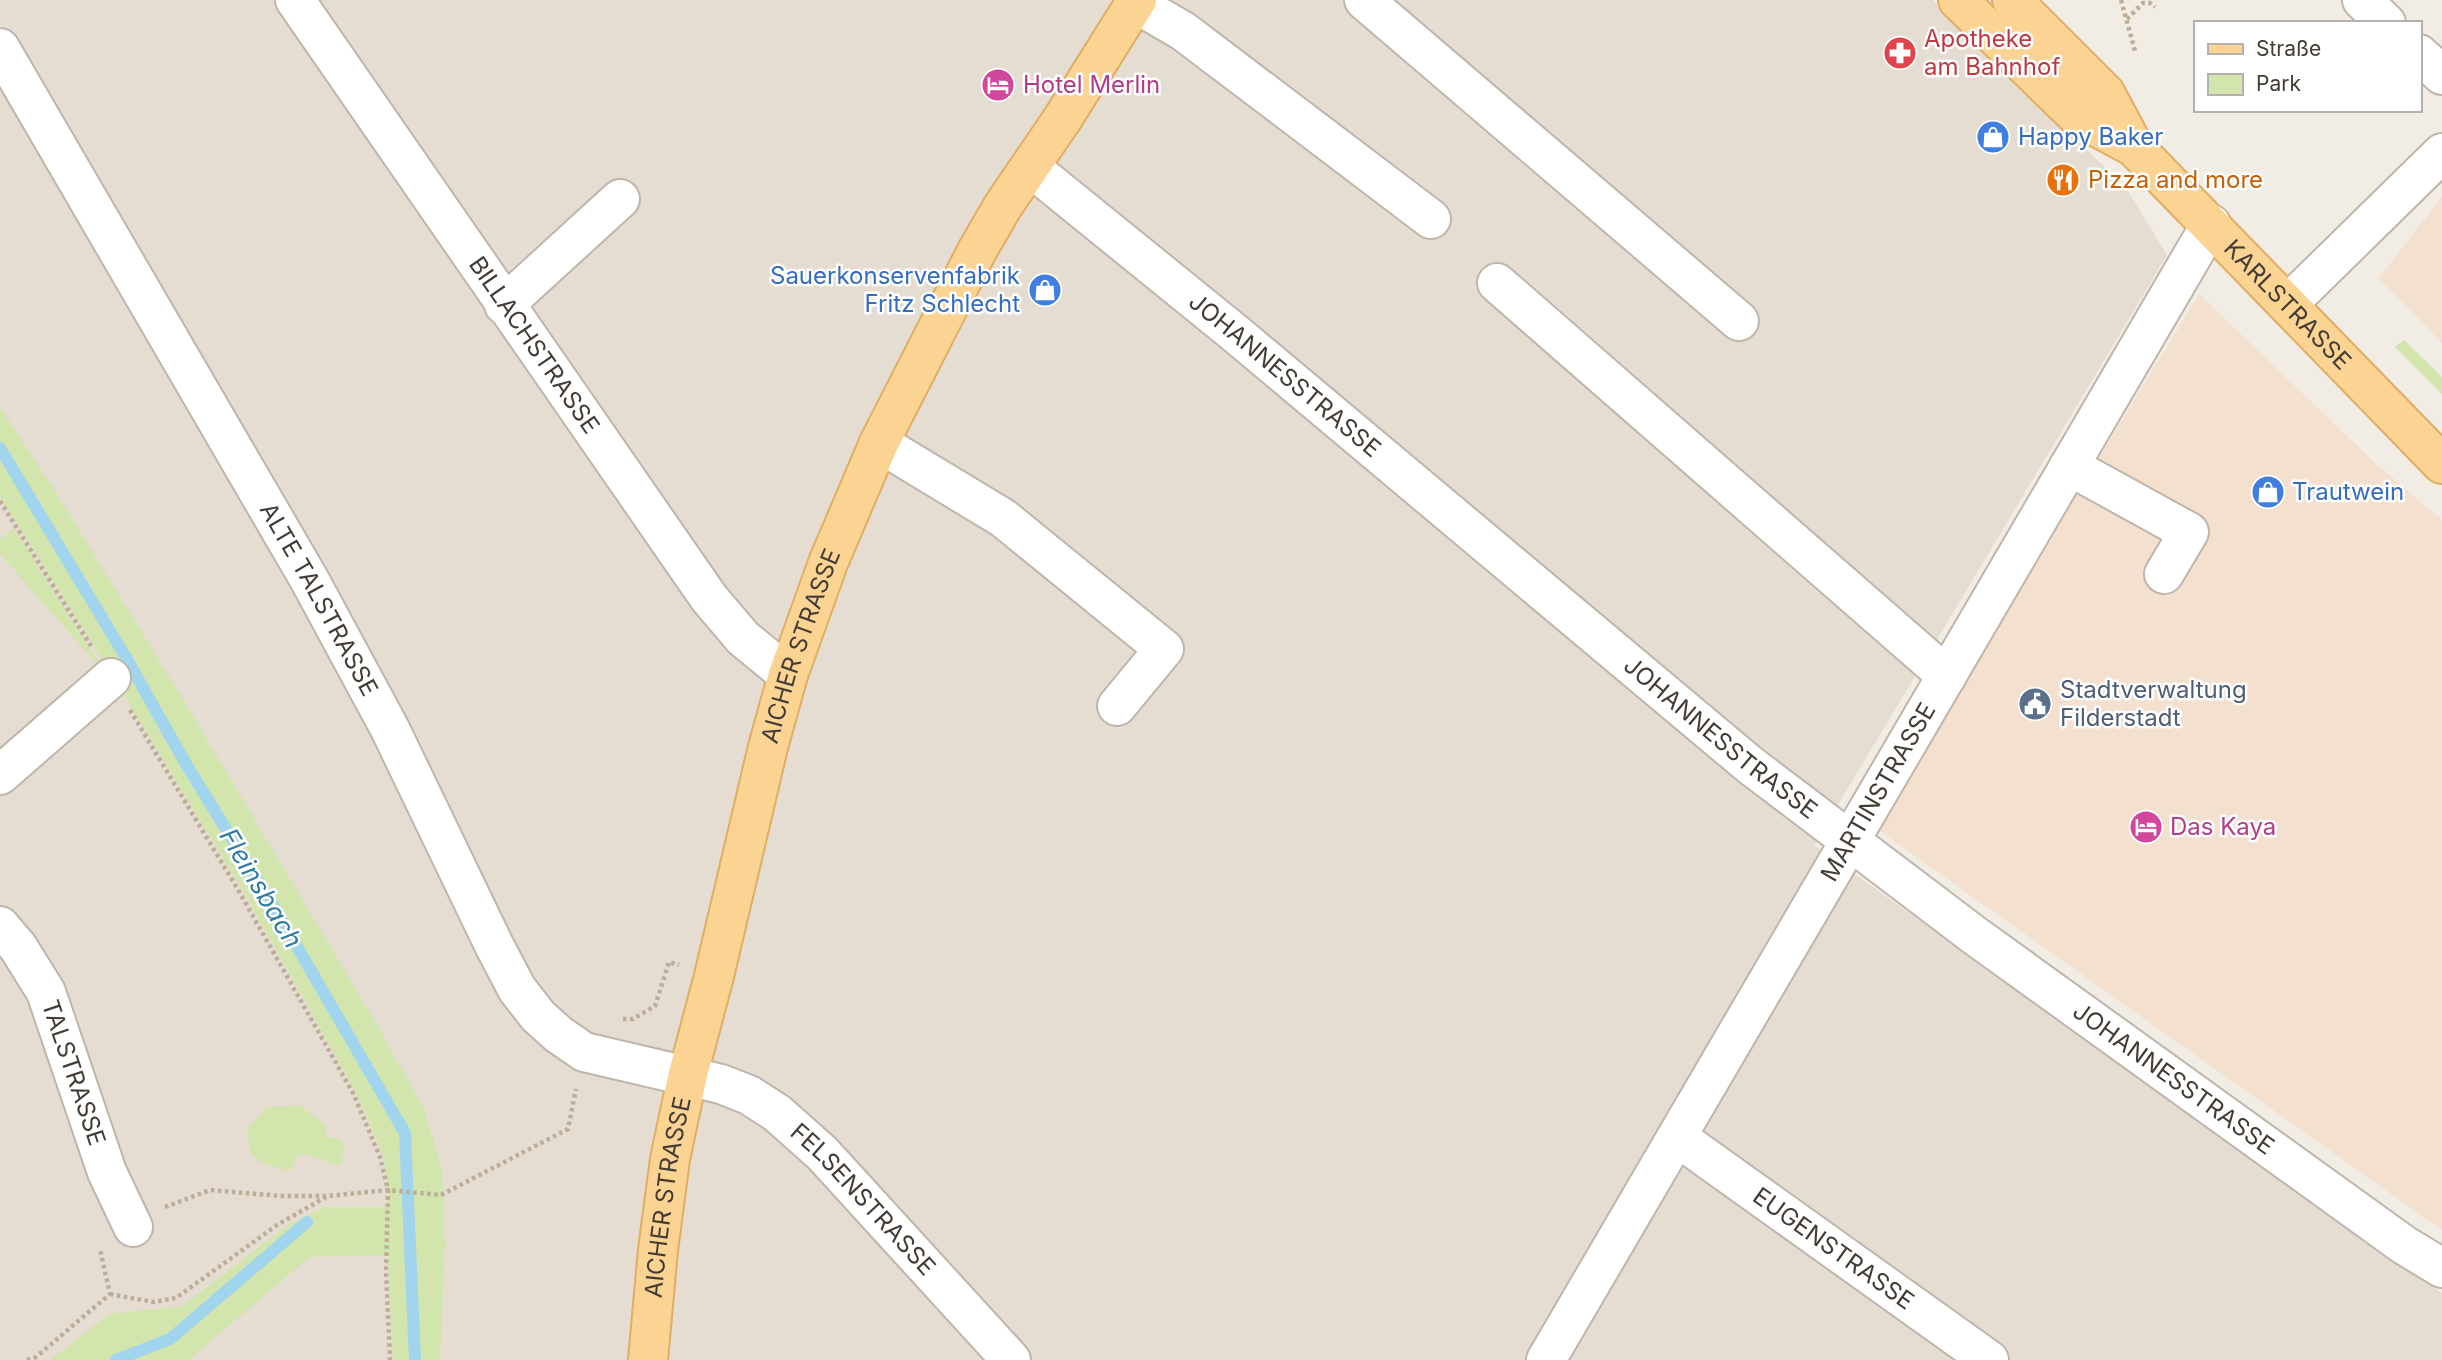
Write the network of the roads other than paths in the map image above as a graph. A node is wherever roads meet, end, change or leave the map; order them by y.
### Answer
1 (295, 0) edge
2 (1364, 0) edge
3 (1958, 0) edge
4 (2362, 0) edge
5 (1136, 1) edge
6 (2025, 13) edge
7 (2384, 21) edge
8 (2002, 43) junction
9 (0, 48) edge
10 (2421, 56) edge
11 (2442, 75) edge
12 (2134, 147) junction
13 (2442, 153) edge
14 (1030, 167) junction
15 (620, 199) dead end
16 (1431, 219) dead end
17 (2211, 224) junction
18 (1497, 284) dead end
19 (2288, 304) junction
20 (504, 305) junction
21 (1739, 321) dead end
22 (879, 443) junction
23 (2442, 464) edge
24 (2069, 466) junction
25 (2164, 574) dead end
26 (788, 675) junction
27 (1947, 676) junction
28 (111, 678) road end
29 (1117, 706) dead end
30 (0, 775) edge
31 (1850, 841) junction
32 (0, 926) edge
33 (688, 1074) junction
34 (1677, 1137) junction
35 (133, 1227) road end
36 (2442, 1268) edge
37 (648, 1360) edge
38 (1010, 1360) edge
39 (1546, 1360) edge
40 (1989, 1360) edge

1 - 20 street, BILLACHSTRASSE
2 - 21 street
3 - 8 main road, KARLSTRASSE
4 - 7 street
5 - 14 main road, AICHER STRASSE
5 - 16 street
6 - 8 main road
6 - 12 main road, KARLSTRASSE
8 - 12 main road, KARLSTRASSE
9 - 33 street, ALTE TALSTRASSE
10 - 11 street
12 - 17 main road, KARLSTRASSE
13 - 19 street
14 - 22 main road, AICHER STRASSE
14 - 31 street, JOHANNESSTRASSE
15 - 20 street
17 - 19 main road, KARLSTRASSE
17 - 24 street, MARTINSTRASSE
18 - 27 street
19 - 23 main road, KARLSTRASSE
20 - 26 street, BILLACHSTRASSE
22 - 26 main road, AICHER STRASSE
22 - 29 street
24 - 25 street
24 - 27 street, MARTINSTRASSE
26 - 33 main road, AICHER STRASSE
27 - 31 street, MARTINSTRASSE
28 - 30 street
31 - 34 street, MARTINSTRASSE
31 - 36 street, JOHANNESSTRASSE
32 - 35 street, TALSTRASSE
33 - 37 main road, AICHER STRASSE
33 - 38 street, FELSENSTRASSE
34 - 39 street, MARTINSTRASSE
34 - 40 street, EUGENSTRASSE

